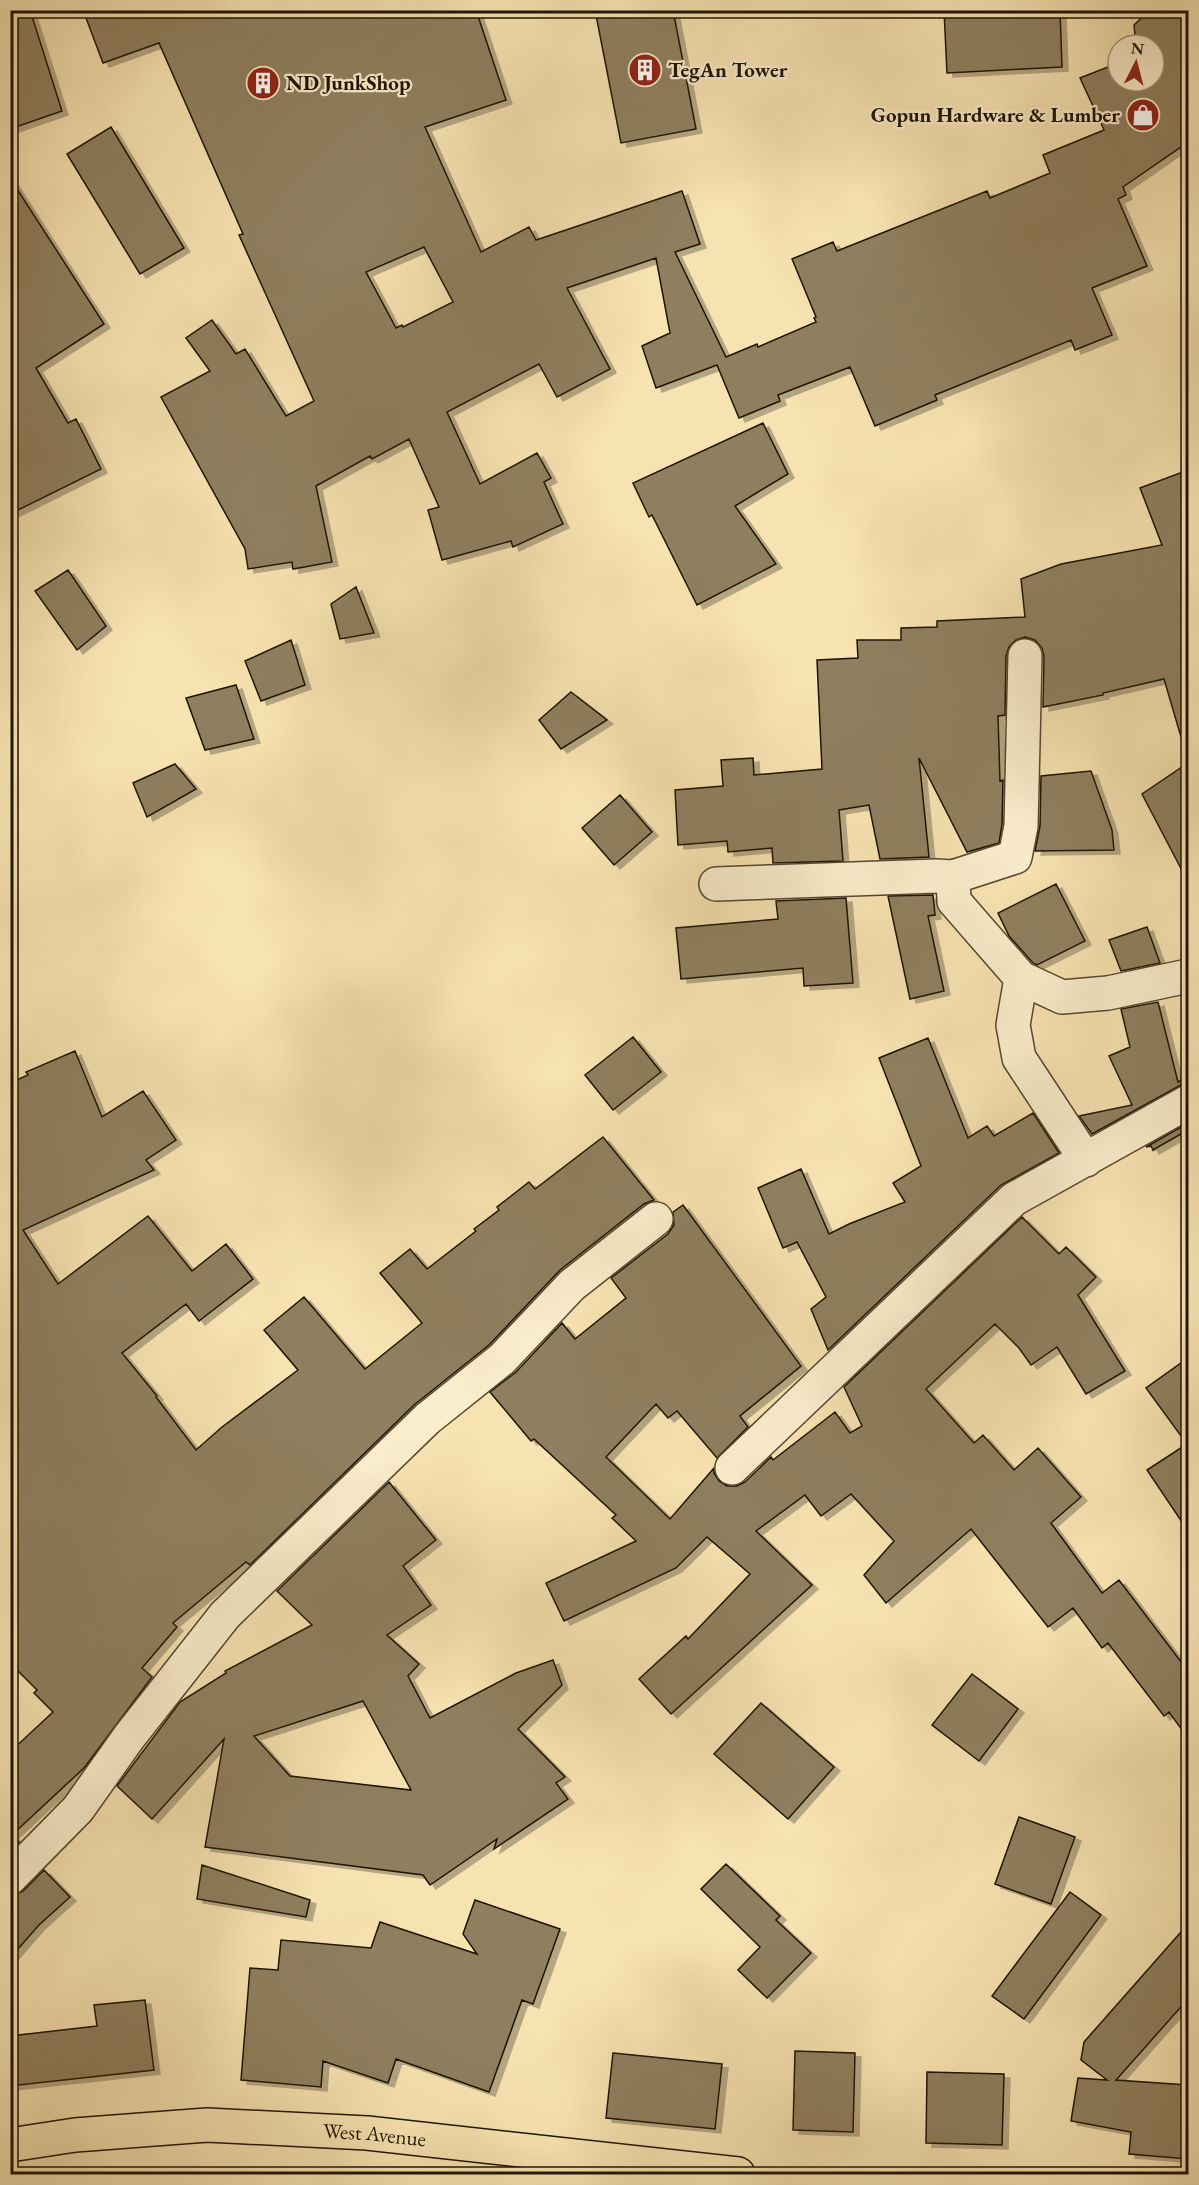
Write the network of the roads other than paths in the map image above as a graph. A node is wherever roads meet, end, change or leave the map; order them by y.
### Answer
1 (1024, 656) dead end
2 (953, 877) junction
3 (716, 884) dead end
4 (1188, 976) edge
5 (1021, 978) junction
6 (1188, 1102) edge
7 (1086, 1160) junction
8 (656, 1219) dead end
9 (732, 1468) dead end
10 (10, 1878) edge
11 (10, 2145) edge
12 (738, 2175) edge

1 - 2 street
2 - 3 street
2 - 5 street
4 - 5 street
5 - 7 street
6 - 7 street
7 - 9 street
8 - 10 street
11 - 12 main road, West Avenue

